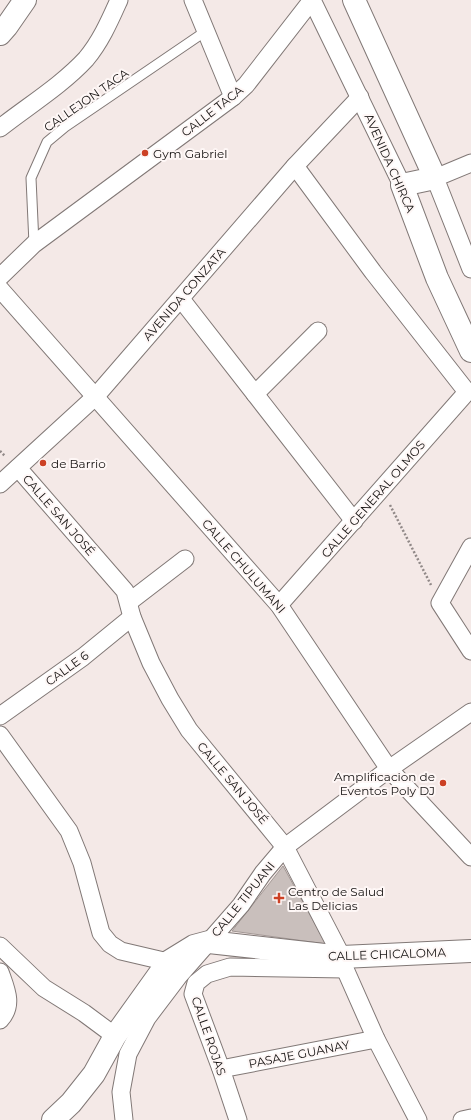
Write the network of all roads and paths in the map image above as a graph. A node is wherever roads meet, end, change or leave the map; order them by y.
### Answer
1 (25, 0) edge
2 (119, 0) edge
3 (193, 0) edge
4 (312, 0) edge
5 (354, 0) edge
6 (206, 31) junction
7 (0, 34) edge
8 (233, 97) junction
9 (360, 97) junction
10 (0, 128) edge
11 (471, 163) edge
12 (295, 166) junction
13 (436, 178) junction
14 (402, 185) junction
15 (34, 244) junction
16 (471, 269) edge
17 (0, 277) edge
18 (0, 289) edge
19 (181, 299) junction
20 (318, 331) dead end
21 (471, 351) edge
22 (256, 394) junction
23 (96, 396) junction
24 (18, 468) junction
25 (0, 484) edge
26 (382, 489) junction
27 (354, 520) junction
28 (471, 547) edge
29 (185, 559) dead end
30 (440, 603) junction
31 (280, 605) junction
32 (131, 610) junction
33 (471, 651) edge
34 (471, 712) edge
35 (0, 716) edge
36 (0, 735) edge
37 (389, 769) junction
38 (286, 847) junction
39 (471, 857) edge
40 (209, 942) junction
41 (0, 946) edge
42 (471, 951) edge
43 (168, 962) junction
44 (343, 963) junction
45 (0, 972) edge
46 (0, 1020) edge
47 (115, 1036) junction
48 (376, 1039) junction
49 (221, 1070) junction
50 (471, 1118) edge
51 (53, 1120) edge
52 (124, 1120) edge
53 (238, 1120) edge
54 (418, 1120) edge
55 (462, 1120) edge

1 - 7 main road
2 - 10 street
3 - 6 street
4 - 8 street, CALLE TACA
4 - 9 street, AVENIDA CHIRCA
5 - 13 main road
6 - 8 street
6 - 15 lane, CALLEJON TACA
8 - 15 street, CALLE TACA
9 - 12 street, AVENIDA CONZATA
9 - 14 street, AVENIDA CHIRCA
11 - 13 street
12 - 19 street, AVENIDA CONZATA
12 - 26 street, CALLE GENERAL OLMOS
13 - 14 main road
13 - 16 street
14 - 21 main road, AVENIDA CHIRCA
15 - 17 street, CALLE TACA
18 - 23 street, CALLE CHULUMANI
19 - 22 street
19 - 23 street, AVENIDA CONZATA
20 - 22 street
22 - 27 street
23 - 24 street, AVENIDA CONZATA
23 - 31 street, CALLE CHULUMANI
24 - 25 street, AVENIDA CONZATA
24 - 32 street, CALLE SAN JOSÉ
26 - 27 street, CALLE GENERAL OLMOS
26 - 30 path
27 - 31 street, CALLE GENERAL OLMOS
28 - 30 street
29 - 32 street, CALLE 6
30 - 33 street
31 - 37 street, CALLE CHULUMANI
32 - 35 street, CALLE 6
32 - 38 street, CALLE SAN JOSÉ
34 - 37 street, CALLE TIPUANI
36 - 43 street
37 - 38 street, CALLE TIPUANI
37 - 39 street, CALLE CHULUMANI
38 - 40 street, CALLE TIPUANI
38 - 44 street, CALLE SAN JOSÉ
40 - 43 main road, CALLE TIPUANI
40 - 44 main road, CALLE CHICALOMA
40 - 52 street
41 - 47 street
42 - 44 main road, CALLE CHICALOMA
43 - 47 main road, CALLE TIPUANI
44 - 48 street, CALLE SAN JOSÉ
44 - 49 street, CALLE ROJAS
45 - 46 street
47 - 51 main road, CALLE TIPUANI
48 - 49 street, PASAJE GUANAY
48 - 54 street, CALLE SAN JOSÉ
49 - 53 street, CALLE ROJAS
50 - 55 street

